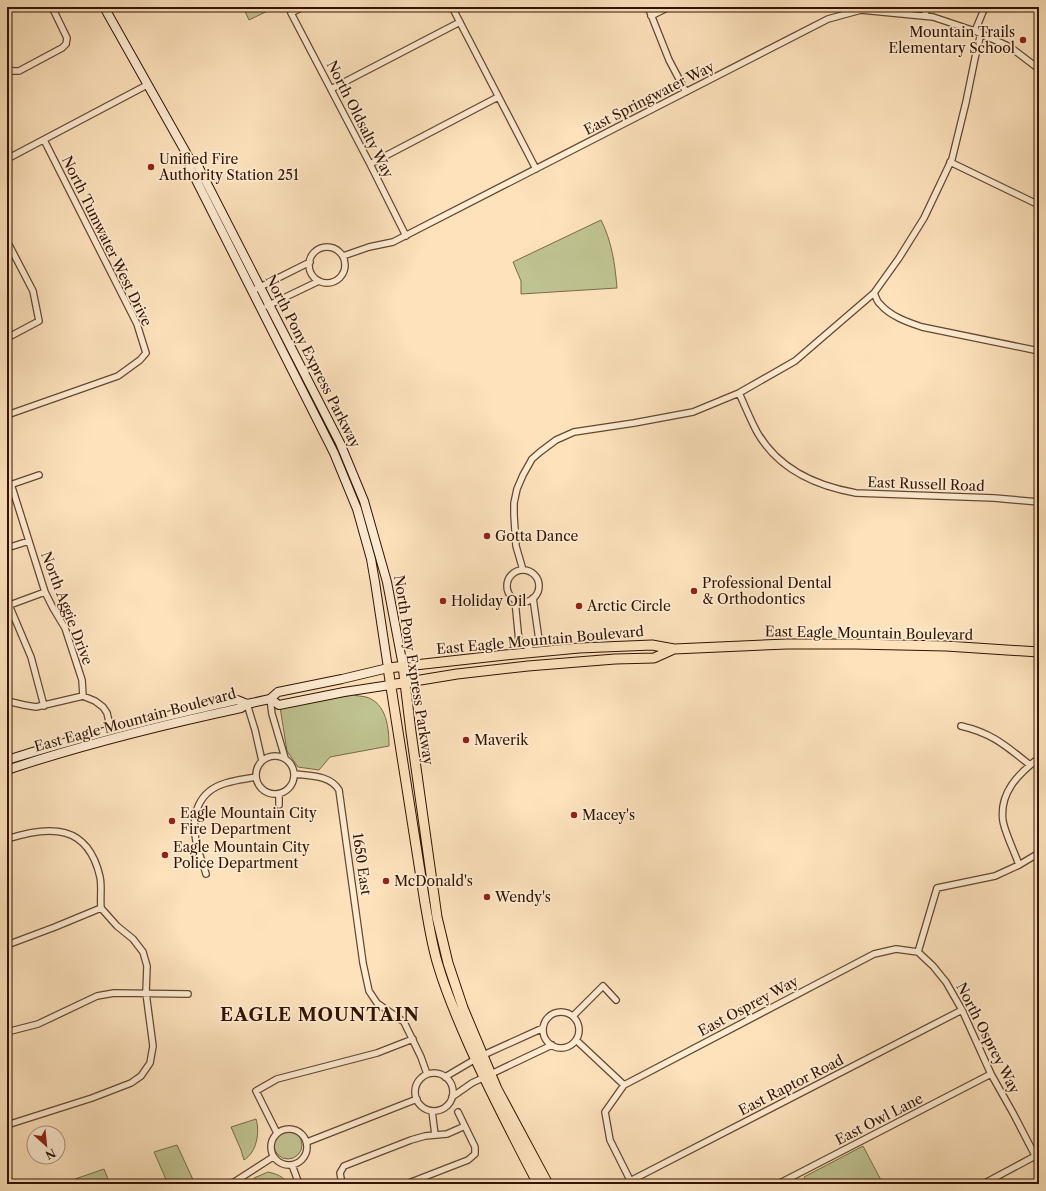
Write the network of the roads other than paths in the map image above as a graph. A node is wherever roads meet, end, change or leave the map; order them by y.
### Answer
1 (52, 7) edge
2 (104, 7) edge
3 (303, 7) edge
4 (452, 7) edge
5 (648, 7) edge
6 (669, 7) edge
7 (928, 7) edge
8 (985, 7) edge
9 (651, 16) junction
10 (924, 16) junction
11 (460, 22) junction
12 (975, 31) junction
13 (981, 34) junction
14 (9, 69) edge
15 (1039, 69) edge
16 (148, 85) junction
17 (331, 89) junction
18 (686, 92) junction
19 (498, 98) junction
20 (44, 140) junction
21 (190, 158) junction
22 (7, 159) edge
23 (950, 162) junction
24 (370, 164) junction
25 (536, 169) junction
26 (1039, 205) edge
27 (406, 236) junction
28 (8, 244) edge
29 (343, 256) junction
30 (310, 262) junction
31 (318, 281) junction
32 (260, 287) junction
33 (252, 291) junction
34 (874, 293) junction
35 (269, 305) junction
36 (261, 309) junction
37 (7, 338) edge
38 (1039, 351) edge
39 (739, 393) junction
40 (7, 415) edge
41 (39, 475) dead end
42 (9, 485) edge
43 (1039, 502) edge
44 (29, 541) junction
45 (7, 548) edge
46 (523, 570) junction
47 (45, 592) junction
48 (533, 598) junction
49 (515, 600) junction
50 (8, 605) edge
51 (674, 649) junction
52 (528, 650) junction
53 (1039, 652) edge
54 (403, 666) junction
55 (528, 666) junction
56 (388, 668) junction
57 (7, 680) edge
58 (405, 683) junction
59 (390, 686) junction
60 (7, 694) edge
61 (83, 696) junction
62 (270, 699) junction
63 (7, 701) edge
64 (247, 704) junction
65 (44, 706) junction
66 (961, 726) dead end
67 (111, 730) junction
68 (285, 758) junction
69 (1039, 758) edge
70 (7, 760) edge
71 (262, 761) junction
72 (1030, 765) junction
73 (7, 770) edge
74 (294, 774) junction
75 (256, 777) junction
76 (279, 794) junction
77 (280, 805) dead end
78 (7, 839) edge
79 (1039, 853) edge
80 (1019, 865) junction
81 (206, 874) dead end
82 (101, 908) junction
83 (7, 945) edge
84 (918, 952) junction
85 (146, 993) junction
86 (188, 994) dead end
87 (616, 1000) dead end
88 (962, 1010) junction
89 (573, 1016) junction
90 (543, 1028) junction
91 (7, 1032) edge
92 (413, 1039) junction
93 (576, 1040) junction
94 (552, 1045) junction
95 (479, 1057) junction
96 (428, 1074) junction
97 (991, 1074) junction
98 (487, 1076) junction
99 (445, 1077) junction
100 (624, 1085) junction
101 (452, 1097) junction
102 (417, 1099) junction
103 (432, 1111) junction
104 (458, 1112) dead end
105 (7, 1125) edge
106 (465, 1126) junction
107 (277, 1133) junction
108 (435, 1135) junction
109 (307, 1142) junction
110 (1037, 1155) edge
111 (273, 1157) junction
112 (1039, 1163) edge
113 (292, 1165) junction
114 (631, 1182) edge
115 (231, 1184) edge
116 (299, 1184) edge
117 (342, 1184) edge
118 (406, 1184) edge
119 (538, 1184) edge
120 (548, 1184) edge
121 (778, 1184) edge
122 (983, 1184) edge

1 - 14 street
2 - 16 main road, North Pony Express Parkway
3 - 17 street, North Oldsalty Way
4 - 11 street
5 - 9 street
6 - 9 street
7 - 10 street
8 - 12 street
9 - 18 street
10 - 12 street, East Springwater Way
10 - 18 street, East Springwater Way
11 - 17 street
11 - 19 street
12 - 13 street, East Springwater Way
13 - 15 street, East Springwater Way
13 - 23 street
16 - 20 street
16 - 21 main road, North Pony Express Parkway
17 - 24 street, North Oldsalty Way
18 - 25 street, East Springwater Way
19 - 24 street
19 - 25 street
20 - 22 street
20 - 40 street, North Tumwater West Drive
21 - 32 main road, North Pony Express Parkway
21 - 33 main road, North Pony Express Parkway
23 - 26 street
23 - 34 street
24 - 27 street, North Oldsalty Way
25 - 27 street, East Springwater Way
27 - 29 street, East Springwater Way
28 - 37 street
29 - 30 street
29 - 31 street
30 - 31 street
30 - 32 street
31 - 35 street
32 - 33 street
32 - 35 main road, North Pony Express Parkway
33 - 36 main road, North Pony Express Parkway
34 - 38 street
34 - 39 street
35 - 36 street
35 - 54 main road, North Pony Express Parkway
36 - 56 main road, North Pony Express Parkway
39 - 43 street, East Russell Road
39 - 46 street
41 - 42 street
42 - 44 street, North Aggie Drive
44 - 45 street
44 - 47 street, North Aggie Drive
46 - 48 street
46 - 49 street
47 - 50 street
47 - 61 street, North Aggie Drive
48 - 49 street
48 - 52 street
49 - 52 street
50 - 65 street
51 - 52 main road, East Eagle Mountain Boulevard
51 - 53 main road, East Eagle Mountain Boulevard
51 - 55 main road, East Eagle Mountain Boulevard
52 - 54 main road, East Eagle Mountain Boulevard
52 - 55 street
54 - 56 main road, East Eagle Mountain Boulevard
54 - 58 main road, North Pony Express Parkway
55 - 58 main road, East Eagle Mountain Boulevard
56 - 59 main road, North Pony Express Parkway
56 - 62 main road, East Eagle Mountain Boulevard
57 - 60 street
58 - 59 main road, East Eagle Mountain Boulevard
58 - 95 main road, North Pony Express Parkway
59 - 62 main road, East Eagle Mountain Boulevard
59 - 95 main road, North Pony Express Parkway
61 - 65 street
61 - 67 street
62 - 64 main road, East Eagle Mountain Boulevard
62 - 68 street
63 - 65 street
64 - 67 main road, East Eagle Mountain Boulevard
64 - 71 street
64 - 73 main road, East Eagle Mountain Boulevard
66 - 72 street
67 - 70 main road, East Eagle Mountain Boulevard
68 - 71 street
68 - 74 street
69 - 72 street
71 - 75 street
72 - 80 street
74 - 76 street
74 - 92 street, 1650 East
75 - 76 street
75 - 81 street
76 - 77 street
78 - 82 street
79 - 80 street
80 - 84 street
82 - 83 street
82 - 85 street
84 - 88 street, North Osprey Way
84 - 100 street, East Osprey Way
85 - 86 street
85 - 91 street
85 - 105 street
87 - 89 street
88 - 97 street, North Osprey Way
88 - 114 street, East Raptor Road
89 - 90 street
89 - 93 street
90 - 94 street
90 - 95 street
92 - 96 street, 1650 East
92 - 107 street
93 - 94 street
93 - 100 street
94 - 98 street
95 - 98 main road, North Pony Express Parkway
95 - 99 street
96 - 99 street
96 - 102 street
97 - 110 street, North Osprey Way
97 - 121 street, East Owl Lane
98 - 101 street
98 - 119 main road, North Pony Express Parkway
98 - 120 main road, North Pony Express Parkway
99 - 101 street
100 - 114 street, East Osprey Way
101 - 103 street
102 - 103 street
102 - 109 street
103 - 108 street
104 - 106 street
106 - 108 street
106 - 118 street
107 - 109 street
107 - 111 street
108 - 117 street
109 - 113 street
110 - 112 street, North Osprey Way
110 - 122 street
111 - 113 street
111 - 115 street
113 - 116 street

